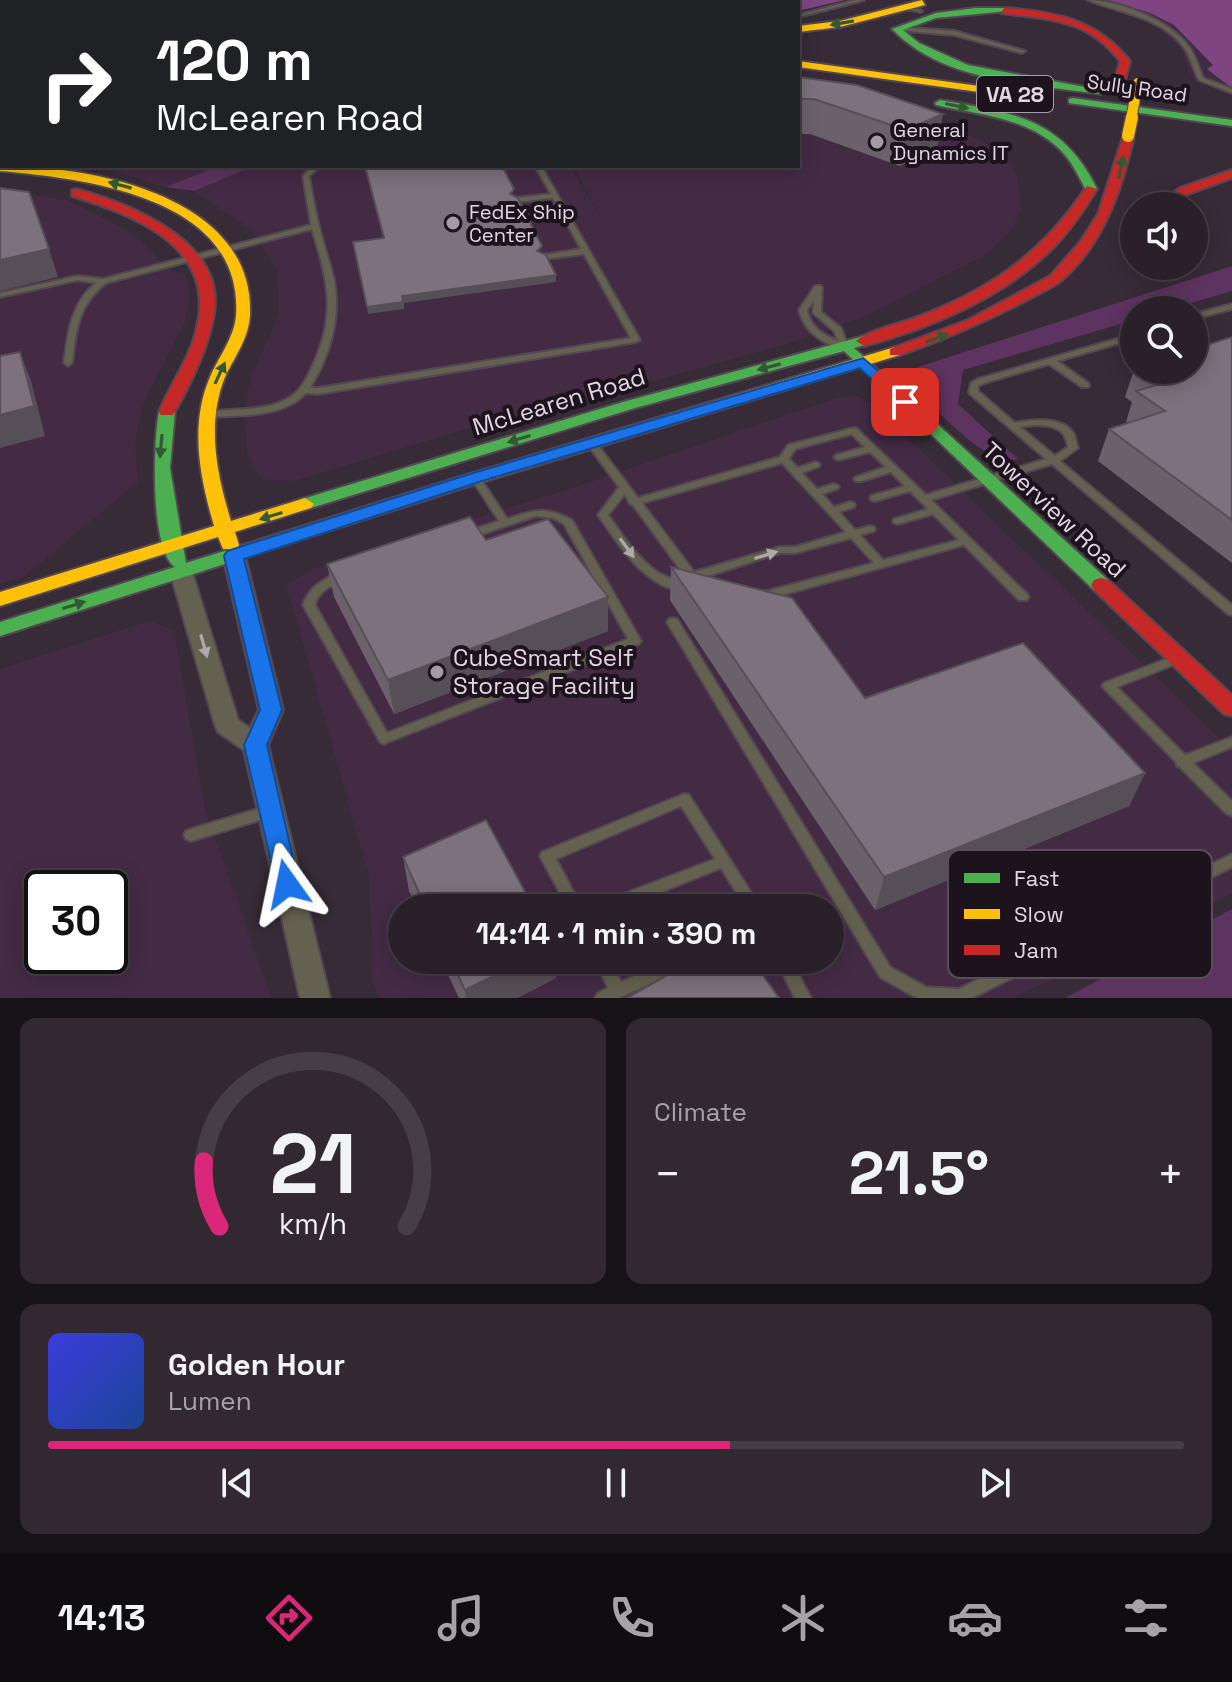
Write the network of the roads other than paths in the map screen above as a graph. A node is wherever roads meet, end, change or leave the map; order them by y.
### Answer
1 (862, 0) edge
2 (939, 0) edge
3 (1016, 0) edge
4 (1090, 0) edge
5 (913, 9) junction
6 (800, 16) edge
7 (800, 29) edge
8 (897, 29) junction
9 (800, 51) edge
10 (1022, 51) dead end
11 (800, 64) edge
12 (800, 74) edge
13 (1129, 81) junction
14 (1101, 91) junction
15 (1232, 91) edge
16 (1232, 108) edge
17 (1110, 120) dead end
18 (1232, 123) edge
19 (1099, 161) dead end
20 (16, 168) edge
21 (315, 168) edge
22 (539, 168) edge
23 (81, 172) edge
24 (1232, 174) edge
25 (0, 182) edge
26 (1091, 189) junction
27 (1182, 192) edge
28 (555, 196) junction
29 (516, 200) edge
30 (315, 226) junction
31 (1108, 243) dead end
32 (226, 249) junction
33 (586, 251) junction
34 (544, 257) edge
35 (192, 258) junction
36 (1055, 279) junction
37 (103, 281) junction
38 (0, 295) edge
39 (1232, 306) edge
40 (1208, 313) edge
41 (1120, 340) edge
42 (844, 346) junction
43 (1051, 361) junction
44 (68, 363) dead end
45 (863, 363) junction
46 (1085, 385) dead end
47 (304, 390) junction
48 (207, 414) junction
49 (1012, 426) junction
50 (593, 445) junction
51 (872, 448) junction
52 (839, 457) dead end
53 (784, 459) junction
54 (1051, 459) junction
55 (815, 465) dead end
56 (893, 468) junction
57 (796, 472) junction
58 (476, 478) junction
59 (859, 479) dead end
60 (988, 480) junction
61 (834, 487) dead end
62 (912, 487) junction
63 (624, 488) junction
64 (816, 493) junction
65 (875, 498) dead end
66 (924, 499) junction
67 (634, 502) junction
68 (850, 505) dead end
69 (935, 510) junction
70 (831, 511) junction
71 (898, 521) dead end
72 (505, 523) junction
73 (870, 529) dead end
74 (225, 530) junction
75 (852, 535) junction
76 (966, 541) junction
77 (173, 545) junction
78 (234, 556) junction
79 (881, 564) junction
80 (181, 572) junction
81 (692, 577) junction
82 (687, 589) junction
83 (702, 591) edge
84 (1023, 597) dead end
85 (746, 598) edge
86 (0, 599) edge
87 (1232, 611) edge
88 (673, 622) dead end
89 (0, 629) edge
90 (1178, 659) junction
91 (1232, 708) edge
92 (1232, 742) edge
93 (255, 745) junction
94 (1182, 762) junction
95 (1232, 810) edge
96 (270, 811) junction
97 (191, 835) dead end
98 (1232, 860) edge
99 (724, 861) junction
100 (1212, 870) edge
101 (567, 894) edge
102 (640, 894) edge
103 (745, 894) edge
104 (606, 974) edge
105 (655, 974) edge
106 (790, 974) edge
107 (996, 978) edge
108 (611, 994) edge
109 (315, 998) edge
110 (803, 998) edge

1 - 6 lane
2 - 5 main road
3 - 13 main road
4 - 15 lane
5 -> 7 main road
5 - 8 main road
5 - 13 main road
8 - 10 lane
8 - 14 main road
9 - 14 main road, Sully Road / VA 28
11 - 18 main road, Sully Road / VA 28
12 -> 26 main road
13 - 17 main road
36 -> 13 main road, bridge
14 - 16 main road, Sully Road / VA 28
19 - 26 main road, McLearen Road
20 - 23 main road
21 - 30 lane
22 - 28 lane
32 -> 23 main road
24 - 27 main road
25 - 35 main road
26 - 42 main road, McLearen Road
28 - 29 lane
28 - 33 lane
30 - 32 lane
30 - 47 lane
31 - 36 main road
32 - 35 lane
48 -> 32 main road
33 - 34 lane
33 - 47 lane
35 - 37 lane
35 -> 77 main road
45 -> 36 main road, McLearen Road
37 - 38 lane
37 - 44 lane
39 - 40 lane
41 - 43 lane
42 - 42 lane
42 - 45 main road, Towerview Road
42 -> 74 main road, McLearen Road
43 - 46 lane
43 - 49 lane
45 - 50 main road, McLearen Road
45 - 60 main road, Towerview Road
47 - 48 lane
48 - 74 main road
49 - 54 lane
49 - 54 lane
50 - 58 main road, McLearen Road
50 - 63 lane
51 - 52 lane
51 - 53 lane
51 - 56 lane
53 - 57 lane
53 - 67 lane
54 - 60 lane
54 - 87 lane
55 - 57 lane
56 - 59 lane
56 - 62 lane
57 - 64 lane
58 - 72 lane
58 - 78 main road, McLearen Road
60 - 66 lane
60 - 90 main road, Towerview Road
61 - 64 lane
62 - 65 lane
62 - 66 lane
63 - 67 lane
63 -> 82 lane
64 - 70 lane
66 - 69 lane
67 - 81 lane
68 - 70 lane
69 - 71 lane
69 - 76 lane
70 - 75 lane
72 - 72 lane
73 - 75 lane
74 - 77 main road, McLearen Road
74 - 78 main road
75 - 79 lane
81 -> 75 lane
76 - 79 lane
76 - 84 lane
77 - 80 main road
77 - 86 main road, McLearen Road
78 - 80 main road, McLearen Road
78 - 93 street
79 - 85 lane
89 -> 80 main road, McLearen Road
80 -> 93 street
81 - 82 lane
82 - 83 lane
88 - 107 lane
90 - 91 main road, Towerview Road
90 - 94 lane
92 - 94 lane
93 - 96 street
94 - 95 lane
96 - 97 lane
96 - 109 street
98 - 100 lane
99 - 101 lane
99 - 102 lane
99 - 103 lane
104 - 108 lane
105 - 108 lane
106 - 110 lane

